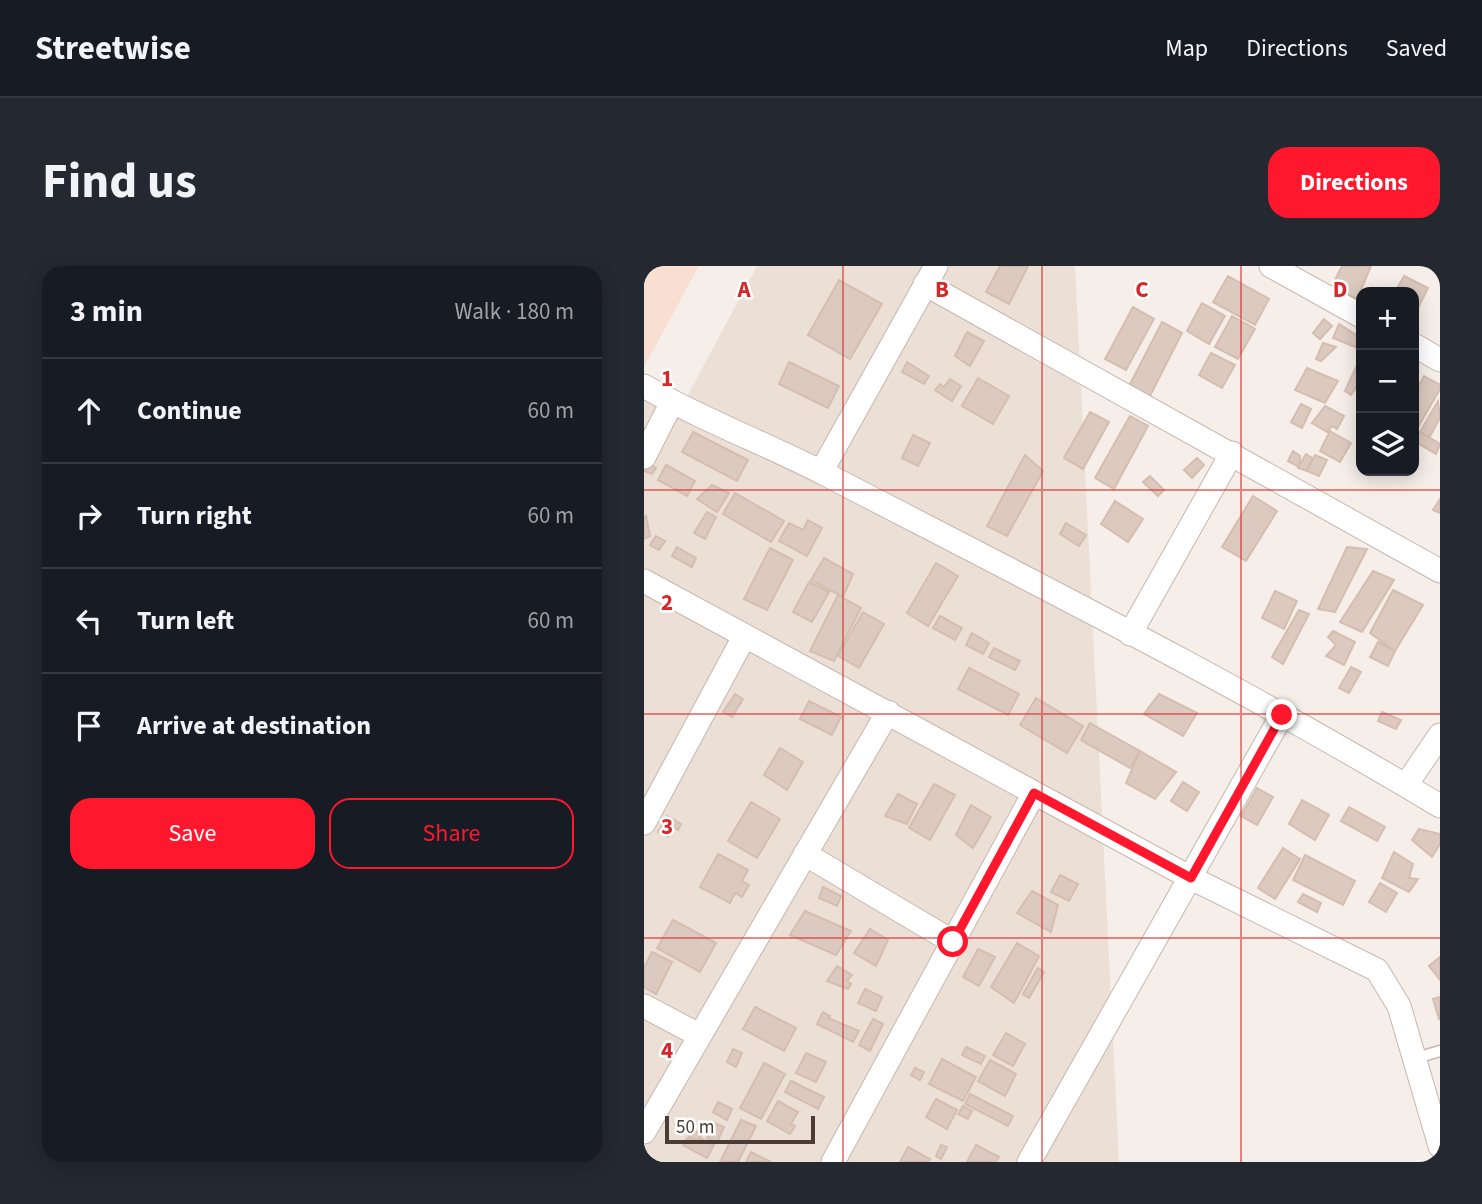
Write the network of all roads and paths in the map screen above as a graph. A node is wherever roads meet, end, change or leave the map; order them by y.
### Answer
1 (1271, 266) edge
2 (930, 275) edge
3 (1356, 313) edge
4 (1419, 348) edge
5 (1440, 360) edge
6 (644, 386) edge
7 (673, 402) junction
8 (1232, 453) junction
9 (644, 457) edge
10 (821, 472) junction
11 (1440, 571) edge
12 (644, 581) edge
13 (1130, 634) junction
14 (744, 637) junction
15 (888, 712) junction
16 (1282, 715) junction
17 (1440, 735) edge
18 (1406, 785) junction
19 (1034, 793) junction
20 (1440, 806) edge
21 (644, 823) edge
22 (805, 854) junction
23 (1191, 878) junction
24 (953, 942) junction
25 (644, 1006) edge
26 (699, 1035) junction
27 (1440, 1051) edge
28 (1416, 1058) junction
29 (644, 1132) edge
30 (1440, 1146) edge
31 (833, 1162) edge
32 (1029, 1162) edge

1 - 3 street
2 - 8 street
2 - 10 street
4 - 5 street
6 - 7 street
7 - 9 street
7 - 10 street
8 - 11 street
8 - 13 street
10 - 13 street
12 - 14 street
13 - 16 street
14 - 15 street
14 - 21 street
15 - 19 street
15 - 22 street
16 - 18 street
16 - 23 street
17 - 18 street
18 - 20 street
19 - 23 street
19 - 24 street
22 - 24 street
22 - 26 street
23 - 28 street
23 - 32 street
24 - 31 street
25 - 26 street
26 - 29 street
27 - 28 lane
28 - 30 street

